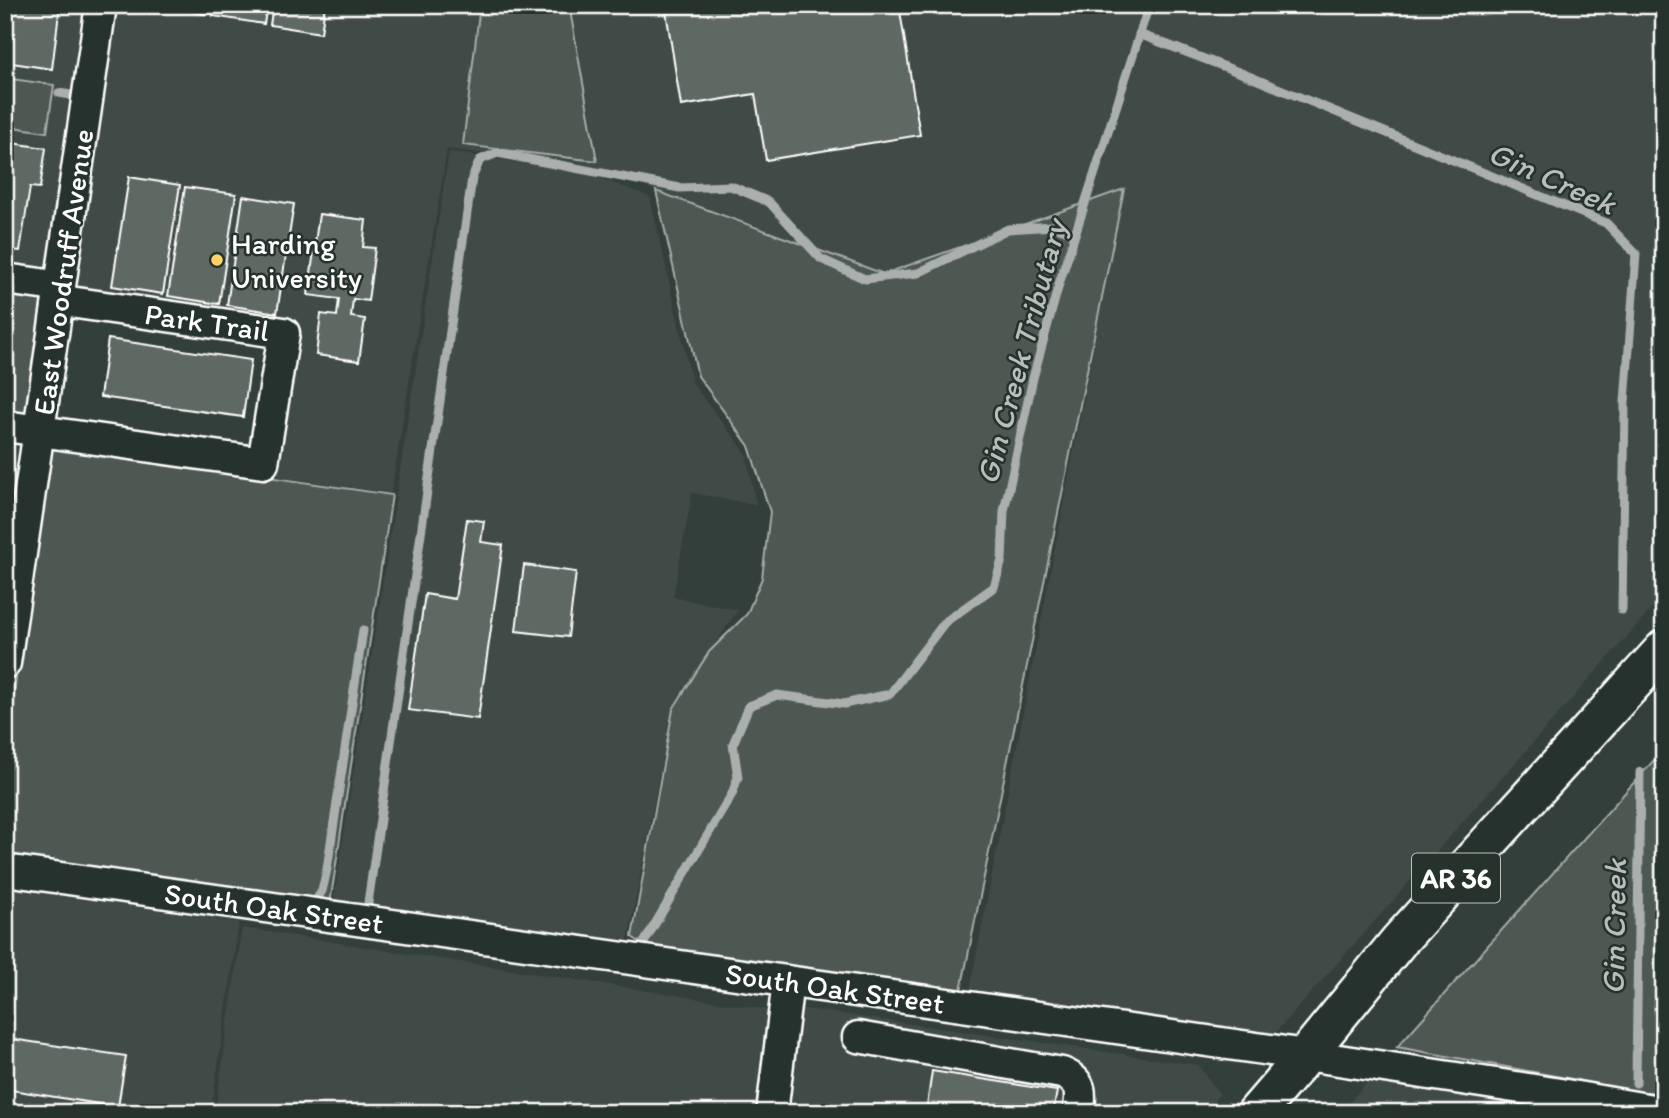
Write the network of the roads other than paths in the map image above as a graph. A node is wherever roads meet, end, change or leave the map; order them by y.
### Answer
1 (101, 5) edge
2 (5, 279) edge
3 (60, 294) junction
4 (5, 426) edge
5 (39, 431) junction
6 (1664, 649) edge
7 (5, 663) edge
8 (5, 870) edge
9 (788, 981) junction
10 (858, 1037) dead end
11 (1306, 1055) junction
12 (1664, 1112) edge
13 (772, 1113) edge
14 (1078, 1113) edge
15 (1255, 1113) edge

1 - 3 street, East Woodruff Avenue
2 - 3 street, Park Trail
3 - 5 street, East Woodruff Avenue
3 - 5 street, Park Trail
4 - 5 street
5 - 7 street, East Woodruff Avenue
6 - 11 main road, AR 36
8 - 9 street, South Oak Street
9 - 11 street, South Oak Street
9 - 13 street
10 - 14 street
11 - 12 street, South Oak Street
11 - 15 main road, AR 36

